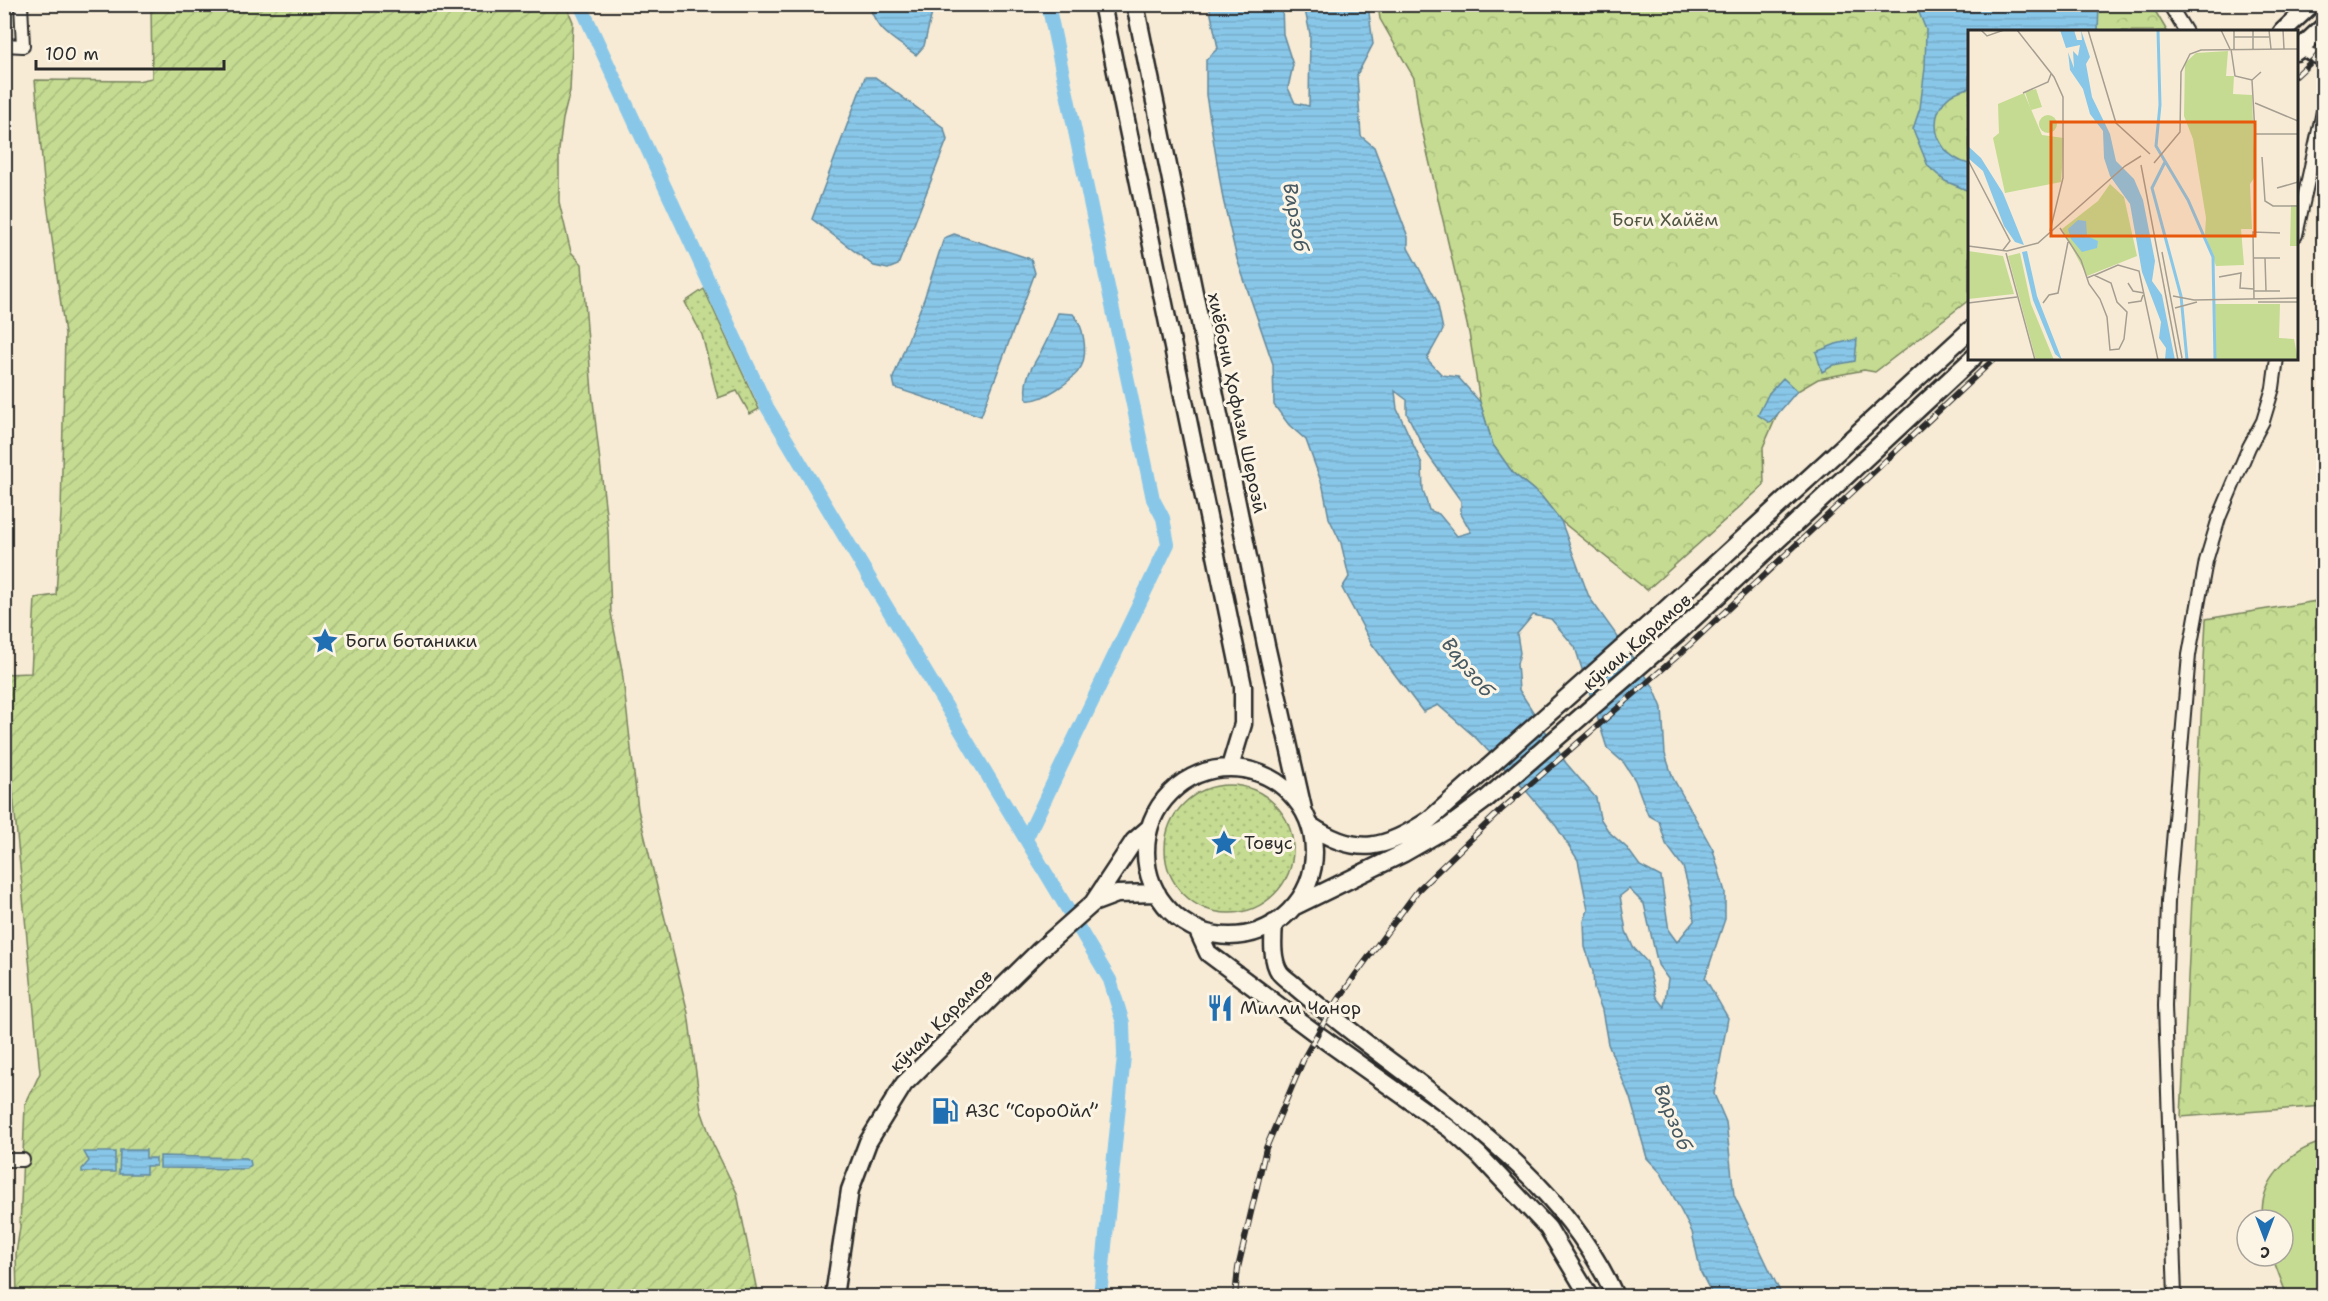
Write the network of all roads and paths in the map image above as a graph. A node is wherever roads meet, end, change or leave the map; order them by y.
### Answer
1 (21, 4) edge
2 (1102, 4) edge
3 (1135, 4) edge
4 (2169, 4) edge
5 (2312, 4) edge
6 (2324, 26) edge
7 (2185, 30) edge
8 (2284, 30) edge
9 (4, 45) edge
10 (2298, 50) edge
11 (2324, 61) edge
12 (2324, 107) edge
13 (2298, 226) edge
14 (1968, 332) edge
15 (1971, 360) edge
16 (2277, 360) edge
17 (1230, 767) junction
18 (1303, 809) junction
19 (1311, 826) junction
20 (1149, 828) junction
21 (1157, 893) junction
22 (1093, 903) junction
23 (1293, 907) junction
24 (1274, 923) junction
25 (1197, 929) junction
26 (4, 1160) edge
27 (23, 1160) dead end
28 (834, 1296) edge
29 (1589, 1296) edge
30 (1615, 1296) edge
31 (2175, 1296) edge

1 - 9 street
2 - 17 main road
3 - 18 main road, хиёбони Ҳофизи Шерозӣ
4 - 7 street
5 - 8 main road
6 - 10 main road
10 - 11 street
12 - 13 street
14 - 19 main road, кӯчаи Карамов
15 - 23 main road, кӯчаи Карамов
16 - 31 street
17 - 18 main road, хиёбони Ҳофизи Шерозӣ
17 - 20 main road, хиёбони Ҳофизи Шерозӣ
18 - 19 main road, хиёбони Ҳофизи Шерозӣ
19 - 23 main road, хиёбони Ҳофизи Шерозӣ
20 - 21 main road, хиёбони Ҳофизи Шерозӣ
20 - 22 main road, кӯчаи Карамов
21 - 22 main road, кӯчаи Карамов
21 - 25 main road, хиёбони Ҳофизи Шерозӣ
22 - 28 main road, кӯчаи Карамов
23 - 24 main road, хиёбони Ҳофизи Шерозӣ
24 - 25 main road, хиёбони Ҳофизи Шерозӣ
24 - 30 main road
25 - 29 main road, хиёбони Ҳофизи Шерозӣ
26 - 27 street

